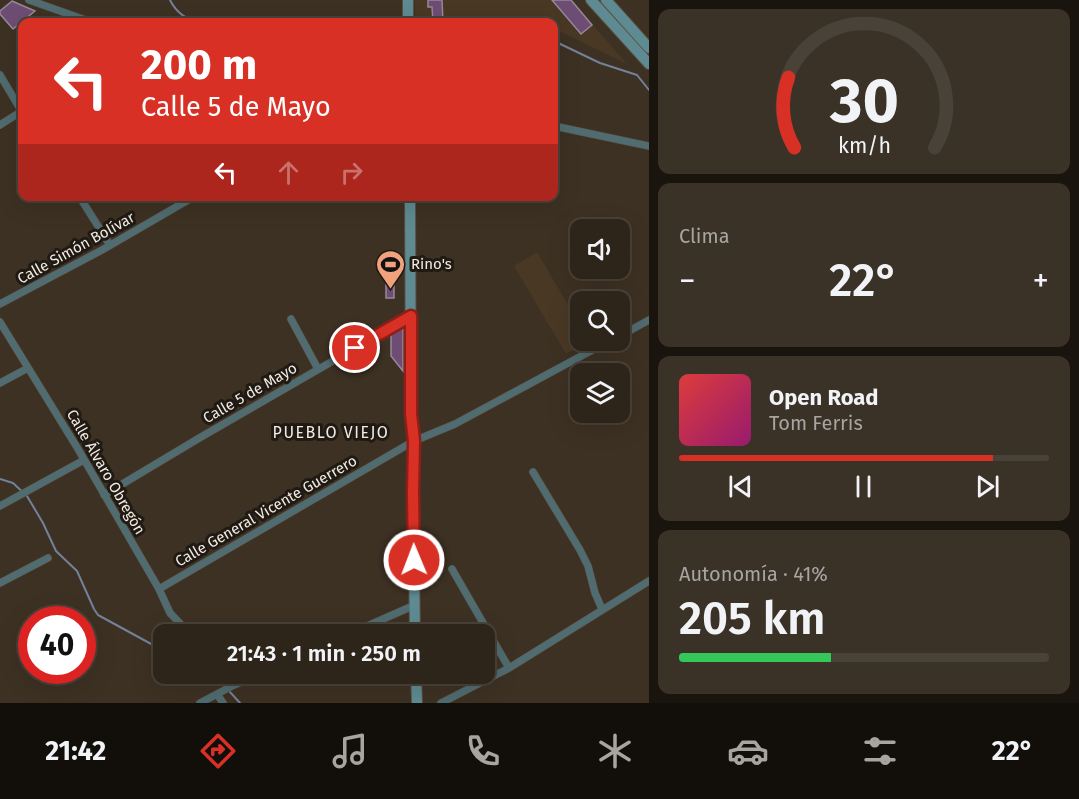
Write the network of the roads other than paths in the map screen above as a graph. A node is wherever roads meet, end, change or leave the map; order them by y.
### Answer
1 (29, 0) edge
2 (408, 0) edge
3 (591, 0) edge
4 (606, 0) edge
5 (42, 2) edge
6 (81, 18) edge
7 (408, 18) edge
8 (648, 48) edge
9 (648, 64) edge
10 (0, 75) edge
11 (18, 105) edge
12 (18, 114) edge
13 (0, 125) edge
14 (558, 127) edge
15 (648, 146) edge
16 (82, 201) edge
17 (186, 201) edge
18 (410, 201) edge
19 (110, 245) junction
20 (0, 304) edge
21 (411, 316) junction
22 (291, 319) dead end
23 (648, 320) edge
24 (0, 322) edge
25 (630, 330) edge
26 (591, 351) edge
27 (28, 368) junction
28 (318, 369) junction
29 (0, 383) edge
30 (414, 441) junction
31 (84, 460) junction
32 (532, 472) dead end
33 (104, 495) junction
34 (0, 506) edge
35 (48, 558) dead end
36 (452, 569) dead end
37 (648, 581) edge
38 (0, 583) edge
39 (159, 589) junction
40 (416, 605) junction
41 (602, 609) junction
42 (181, 624) edge
43 (372, 624) edge
44 (416, 624) edge
45 (508, 668) junction
46 (416, 684) edge
47 (234, 685) edge
48 (217, 694) junction
49 (200, 703) edge
50 (223, 703) edge
51 (417, 703) edge
52 (441, 703) edge

1 - 5 street
2 - 7 street
3 - 9 street
4 - 8 street
5 - 6 street
10 - 11 street
12 - 13 street
14 - 15 street
16 - 19 street
17 - 19 street, Calle Simón Bolívar
18 - 21 street
19 - 20 street, Calle Simón Bolívar
21 - 28 street, Calle 5 de Mayo
21 - 30 street
22 - 28 street
23 - 25 street
24 - 27 street, Calle Álvaro Obregón
26 - 30 street, Calle General Vicente Guerrero
27 - 29 street
27 - 31 street, Calle Álvaro Obregón
28 - 33 street, Calle 5 de Mayo
30 - 39 street, Calle General Vicente Guerrero
30 - 40 street
31 - 33 street, Calle Álvaro Obregón
31 - 34 street
32 - 41 street
33 - 39 street, Calle Álvaro Obregón
35 - 38 street
36 - 45 street
37 - 41 street
39 - 42 street, Calle Álvaro Obregón
40 - 43 street
40 - 44 street
41 - 45 street
45 - 52 street
46 - 51 street
47 - 48 street
48 - 49 street
48 - 50 street

